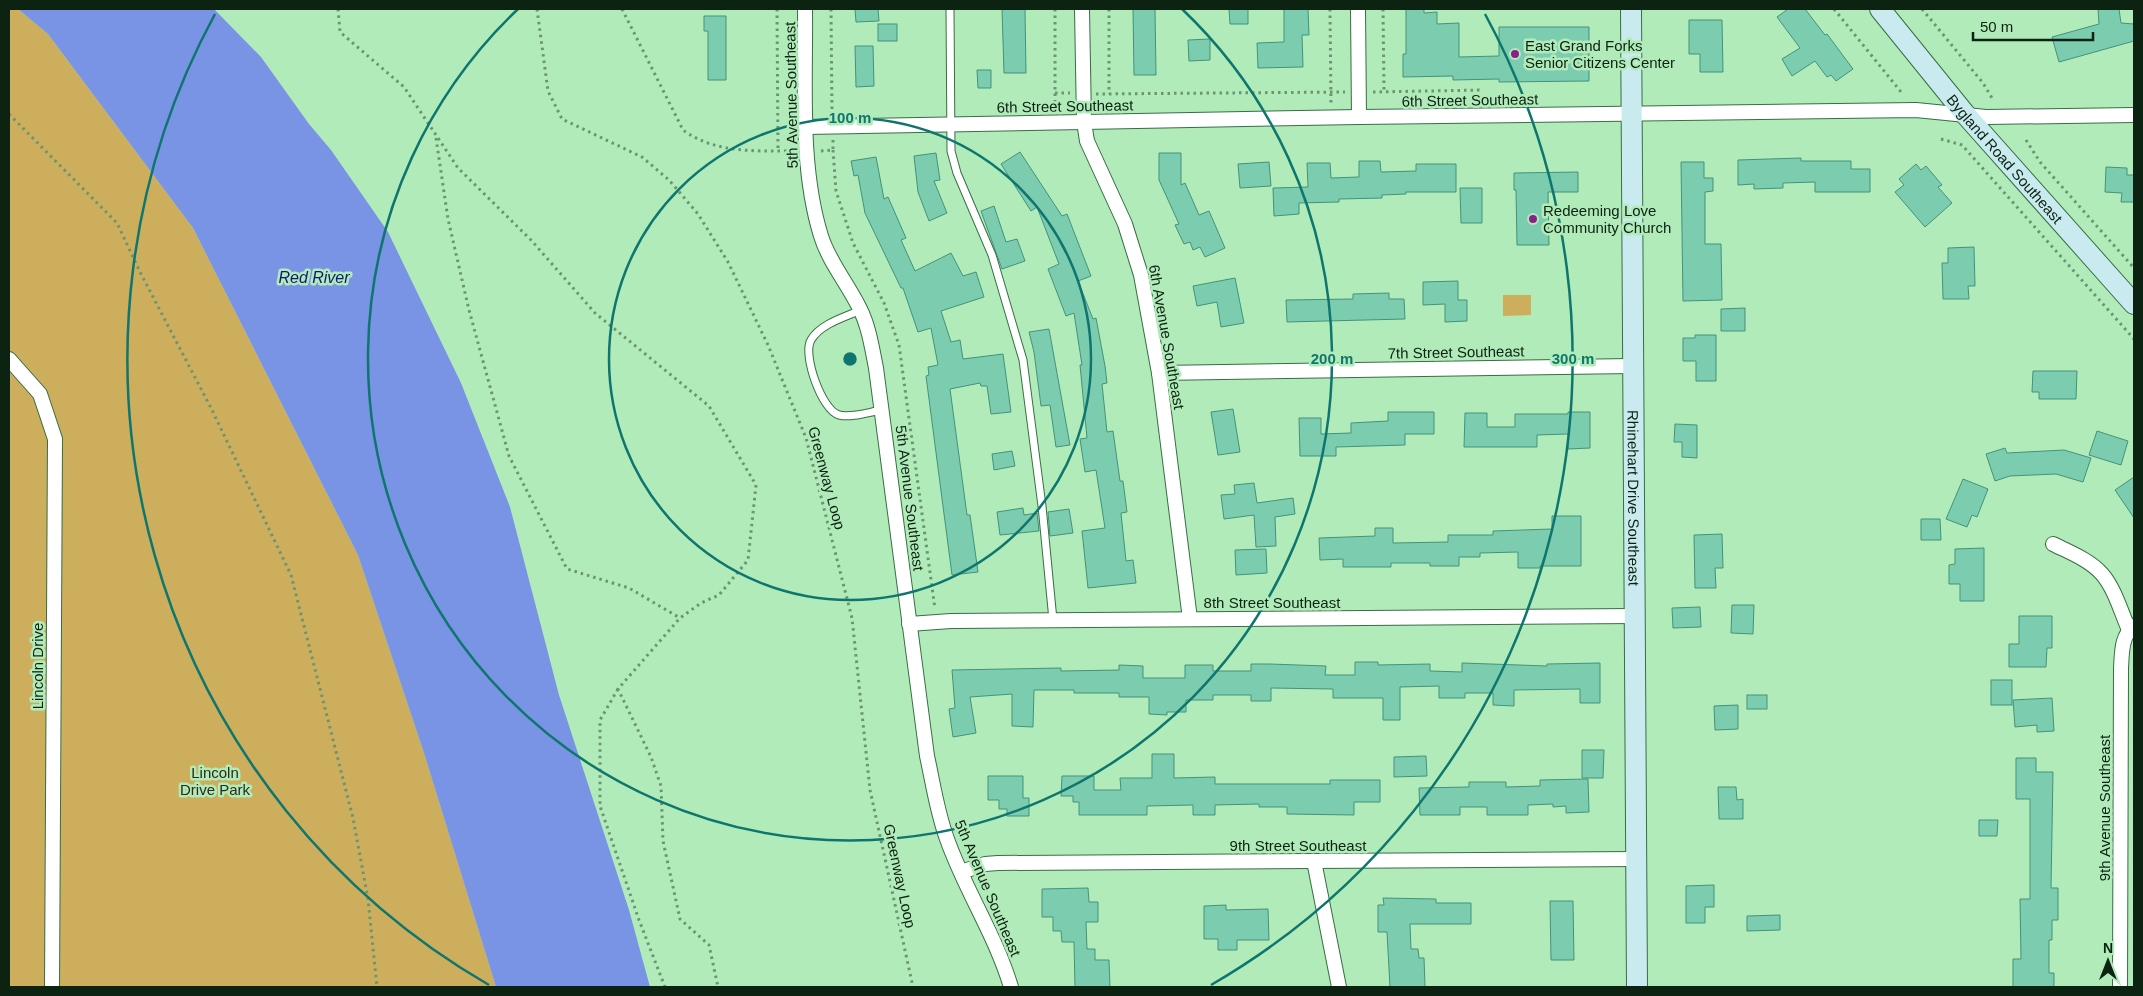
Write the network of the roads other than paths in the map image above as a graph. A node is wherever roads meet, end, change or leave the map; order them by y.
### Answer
1 (805, 9) edge
2 (950, 9) edge
3 (1082, 9) edge
4 (1358, 9) edge
5 (1631, 9) edge
6 (1880, 9) edge
7 (1632, 114) junction
8 (1965, 114) junction
9 (2134, 114) edge
10 (1359, 117) junction
11 (1084, 122) junction
12 (950, 124) junction
13 (806, 127) junction
14 (2134, 304) edge
15 (860, 310) junction
16 (9, 360) edge
17 (1633, 366) junction
18 (1158, 373) junction
19 (882, 410) junction
20 (2053, 544) dead end
21 (1636, 616) junction
22 (1190, 619) junction
23 (1053, 620) junction
24 (909, 624) junction
25 (2131, 628) edge
26 (1637, 859) junction
27 (1314, 862) junction
28 (961, 872) junction
29 (52, 987) edge
30 (1011, 987) edge
31 (1339, 987) edge
32 (1637, 987) edge
33 (2120, 987) edge

1 - 13 street, 5th Avenue Southeast
2 - 12 lane
3 - 11 street, 6th Avenue Southeast
4 - 10 street
5 - 7 street, Rhinehart Drive Southeast
6 - 8 street, Bygland Road Southeast
7 - 8 street, 6th Street Southeast
7 - 10 street, 6th Street Southeast
7 - 17 street, Rhinehart Drive Southeast
8 - 9 street, 6th Street Southeast
8 - 14 street, Bygland Road Southeast
10 - 11 street, 6th Street Southeast
11 - 12 street, 6th Street Southeast
11 - 18 street, 6th Avenue Southeast
12 - 13 street, 6th Street Southeast
12 - 23 lane
13 - 15 street, 5th Avenue Southeast
15 - 19 street, 5th Avenue Southeast
15 - 19 lane
16 - 29 street, Lincoln Drive
17 - 18 street, 7th Street Southeast
17 - 21 street, Rhinehart Drive Southeast
18 - 22 street, 6th Avenue Southeast
19 - 24 street, 5th Avenue Southeast
20 - 25 street
21 - 22 street, 8th Street Southeast
21 - 26 street, Rhinehart Drive Southeast
22 - 23 street, 8th Street Southeast
23 - 24 street, 8th Street Southeast
24 - 28 street, 5th Avenue Southeast
25 - 33 street, 9th Avenue Southeast
26 - 27 street, 9th Street Southeast
26 - 32 street, Rhinehart Drive Southeast
27 - 28 street, 9th Street Southeast
27 - 31 street
28 - 30 street, 5th Avenue Southeast

